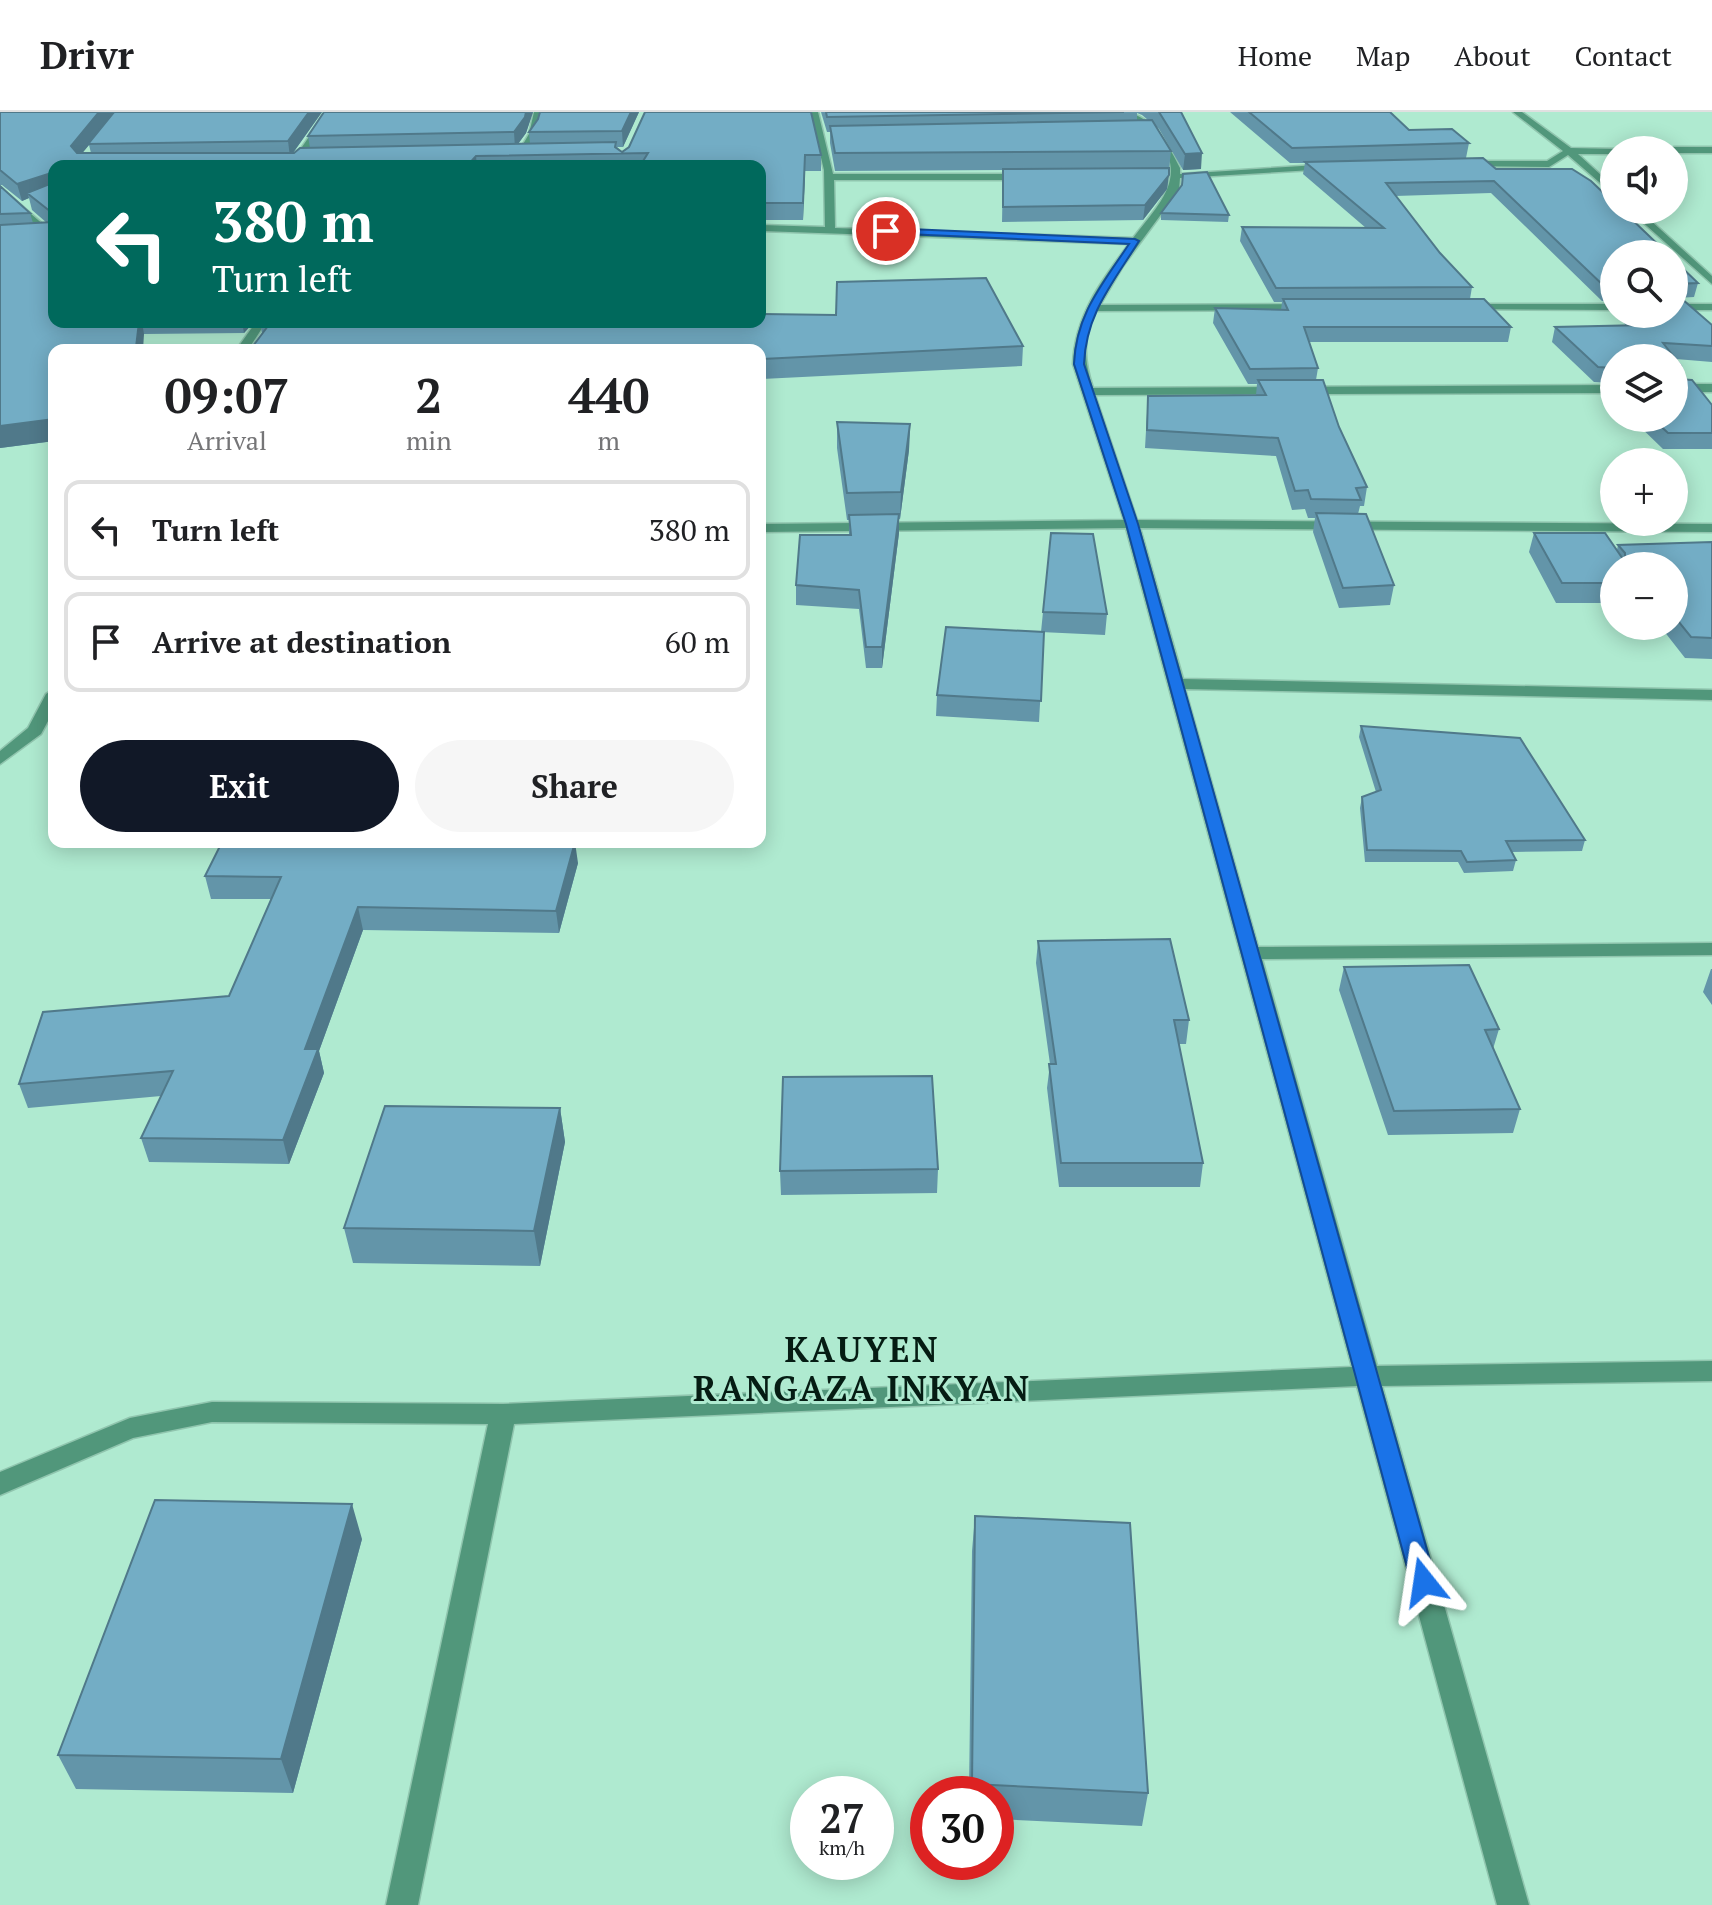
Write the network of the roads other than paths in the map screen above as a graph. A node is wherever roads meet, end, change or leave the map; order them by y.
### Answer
1 (330, 112) edge
2 (538, 112) edge
3 (814, 112) edge
4 (1124, 112) edge
5 (1517, 112) edge
6 (838, 137) edge
7 (822, 138) junction
8 (1688, 150) edge
9 (1712, 150) edge
10 (1568, 151) junction
11 (1600, 151) edge
12 (534, 155) edge
13 (505, 156) edge
14 (518, 156) junction
15 (312, 158) edge
16 (297, 160) edge
17 (305, 160) edge
18 (1460, 164) edge
19 (1341, 166) edge
20 (1168, 176) junction
21 (830, 177) junction
22 (1045, 177) edge
23 (1600, 180) edge
24 (0, 190) edge
25 (31, 203) edge
26 (19, 208) junction
27 (1649, 224) edge
28 (766, 228) edge
29 (830, 230) junction
30 (48, 232) edge
31 (48, 235) edge
32 (37, 236) edge
33 (1135, 241) junction
34 (1712, 281) edge
35 (1314, 307) edge
36 (1456, 307) edge
37 (1600, 307) edge
38 (1688, 307) edge
39 (1712, 307) edge
40 (1093, 308) junction
41 (1688, 388) edge
42 (1712, 388) edge
43 (1600, 389) edge
44 (1088, 392) junction
45 (1132, 524) junction
46 (766, 528) edge
47 (1712, 528) edge
48 (1176, 684) junction
49 (1712, 695) edge
50 (48, 706) edge
51 (0, 759) edge
52 (1712, 949) edge
53 (1250, 953) junction
54 (1712, 1371) edge
55 (1367, 1376) junction
56 (503, 1414) junction
57 (0, 1484) edge
58 (402, 1905) edge
59 (1513, 1905) edge

1 - 16 street
2 - 14 street
3 - 7 street
4 - 20 street
5 - 10 street
6 - 7 street
7 - 21 street
8 - 9 street
10 - 11 street
10 - 18 street
10 - 23 street
12 - 14 street
13 - 14 street
15 - 17 street
19 - 20 street
20 - 33 street
21 - 22 street
21 - 29 street
24 - 26 street
25 - 26 street
26 - 30 street
27 - 34 street
28 - 29 street
29 - 33 street
31 - 32 street
33 - 40 street
35 - 40 street
36 - 37 street
38 - 39 street
40 - 44 street
41 - 42 street
43 - 44 street
44 - 45 street
45 - 46 street
45 - 47 street
45 - 48 street
48 - 49 street
48 - 53 street
50 - 51 street
52 - 53 street
53 - 55 street
54 - 55 street
55 - 56 street
55 - 59 street
56 - 57 street
56 - 58 street

